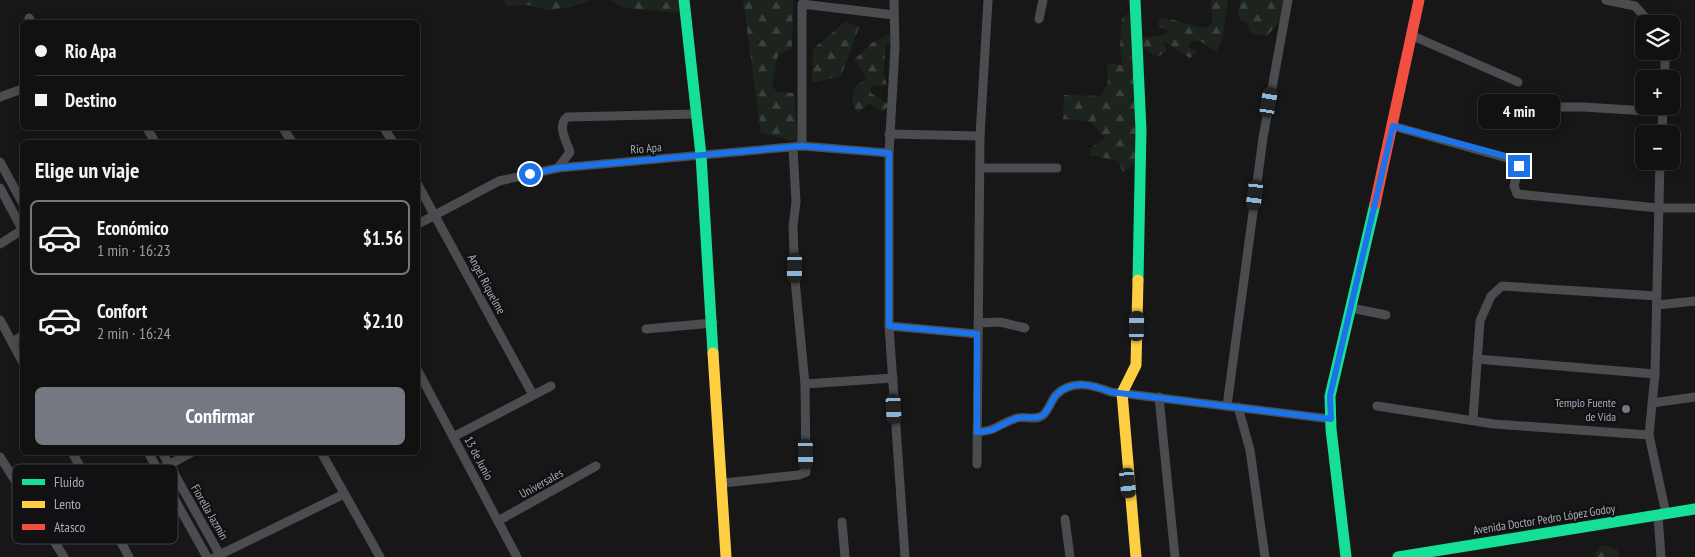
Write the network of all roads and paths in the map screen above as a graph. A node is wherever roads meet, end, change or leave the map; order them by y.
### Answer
1 (684, 0) edge
2 (894, 0) edge
3 (988, 0) edge
4 (1042, 0) edge
5 (1135, 0) edge
6 (1288, 0) edge
7 (1419, 0) edge
8 (1606, 0) edge
9 (802, 2) edge
10 (1635, 3) edge
11 (1645, 15) edge
12 (894, 16) junction
13 (1040, 19) dead end
14 (1413, 36) junction
15 (1518, 82) dead end
16 (20, 90) edge
17 (0, 97) edge
18 (1530, 107) dead end
19 (1635, 108) edge
20 (696, 114) junction
21 (1393, 126) junction
22 (889, 134) junction
23 (980, 136) junction
24 (797, 147) junction
25 (889, 153) junction
26 (701, 155) junction
27 (0, 162) edge
28 (558, 168) junction
29 (980, 168) junction
30 (1057, 168) dead end
31 (1660, 170) edge
32 (0, 188) edge
33 (420, 188) edge
34 (20, 198) edge
35 (1658, 208) junction
36 (1695, 208) edge
37 (435, 214) junction
38 (420, 223) edge
39 (20, 225) edge
40 (20, 230) edge
41 (0, 244) edge
42 (1657, 301) junction
43 (1695, 301) edge
44 (1351, 308) junction
45 (1386, 315) dead end
46 (0, 320) edge
47 (713, 323) junction
48 (978, 323) junction
49 (889, 326) junction
50 (1025, 328) dead end
51 (646, 329) dead end
52 (977, 334) junction
53 (20, 337) edge
54 (12, 342) junction
55 (20, 358) edge
56 (1477, 359) junction
57 (1655, 374) junction
58 (420, 375) edge
59 (893, 378) junction
60 (804, 384) junction
61 (551, 386) dead end
62 (1122, 393) junction
63 (533, 395) junction
64 (1159, 397) junction
65 (1695, 397) edge
66 (1652, 403) junction
67 (1227, 406) junction
68 (1377, 406) dead end
69 (1238, 407) junction
70 (1331, 419) junction
71 (1473, 419) junction
72 (977, 432) junction
73 (1649, 435) junction
74 (453, 437) junction
75 (186, 455) edge
76 (323, 455) edge
77 (0, 457) edge
78 (170, 464) edge
79 (976, 464) dead end
80 (596, 466) dead end
81 (12, 476) edge
82 (178, 483) edge
83 (723, 483) junction
84 (344, 494) junction
85 (178, 505) edge
86 (1695, 509) edge
87 (1662, 515) junction
88 (1065, 519) dead end
89 (498, 521) junction
90 (842, 522) dead end
91 (56, 544) edge
92 (122, 544) edge
93 (1468, 551) edge
94 (219, 556) edge
95 (64, 557) edge
96 (129, 557) edge
97 (207, 557) edge
98 (380, 557) edge
99 (518, 557) edge
100 (726, 557) edge
101 (845, 557) edge
102 (905, 557) edge
103 (1070, 557) edge
104 (1136, 557) edge
105 (1175, 557) edge
106 (1265, 557) edge
107 (1346, 557) edge
108 (1398, 557) edge
109 (1661, 557) edge

1 - 20 street
2 - 12 street
3 - 23 street
4 - 13 street
5 - 62 street
6 - 67 street
7 - 14 street
8 - 10 street
9 - 12 street
9 - 24 street
10 - 11 street
12 - 22 street
14 - 15 street
14 - 21 street
16 - 17 street
18 - 19 street
20 - 26 street
20 - 28 street
21 - 35 street
21 - 44 street
22 - 23 street
22 - 25 street
23 - 29 street
24 - 25 street, Rio Apa
24 - 26 street, Rio Apa
24 - 60 street
25 - 49 street
26 - 28 street, Rio Apa
26 - 47 street
27 - 34 street
28 - 37 street, Rio Apa
29 - 30 street
29 - 48 street
31 - 35 street
32 - 39 street
33 - 37 street, Angel Riquelme
35 - 36 street
35 - 42 street
37 - 38 street, Rio Apa
37 - 63 street, Angel Riquelme
40 - 41 street
42 - 43 street
42 - 56 street
42 - 57 street
44 - 45 street
44 - 70 street
46 - 54 street
47 - 51 street
47 - 83 street
48 - 50 street
48 - 52 street
49 - 52 street
49 - 59 street
52 - 72 street
53 - 54 street
54 - 55 street
56 - 57 street
56 - 71 street
57 - 66 street
58 - 74 street, 13 de Junio
59 - 60 street
59 - 102 street
60 - 83 street
61 - 63 street
62 - 64 street
62 - 72 street
62 - 104 street
63 - 74 street
64 - 67 street
64 - 105 street
65 - 66 street
66 - 73 street
67 - 69 street
68 - 71 street
69 - 70 street
69 - 106 street
70 - 107 street
71 - 73 street
72 - 79 street
73 - 87 street
74 - 89 street, 13 de Junio
75 - 78 street
76 - 84 street
77 - 81 street
80 - 89 street, Universales
82 - 94 street, Fiorella Jazmin
83 - 100 street
84 - 94 street
84 - 98 street
85 - 97 street, Fiorella Jazmin
86 - 87 street, Avenida Doctor Pedro López Godoy
87 - 93 street, Avenida Doctor Pedro López Godoy
87 - 109 street
88 - 103 street
89 - 99 street, 13 de Junio
90 - 101 street
91 - 95 street
92 - 96 street
93 - 108 street, Avenida Doctor Pedro López Godoy

